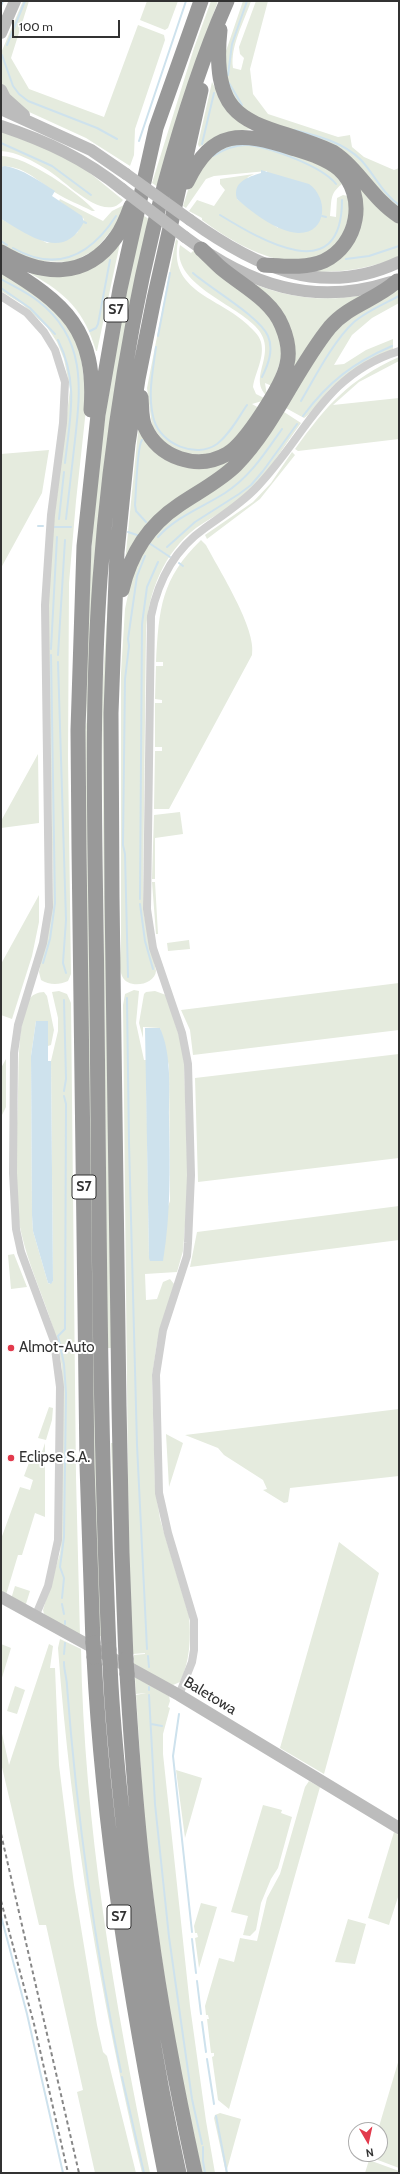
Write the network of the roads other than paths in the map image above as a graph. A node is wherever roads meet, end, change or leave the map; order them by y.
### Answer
1 (15, 1) edge
2 (201, 1) edge
3 (224, 7) edge
4 (1, 33) edge
5 (206, 54) junction
6 (1, 90) edge
7 (1, 109) edge
8 (36, 125) junction
9 (1, 126) edge
10 (146, 170) junction
11 (177, 195) junction
12 (399, 216) edge
13 (201, 249) junction
14 (1, 252) edge
15 (399, 262) edge
16 (1, 265) edge
17 (264, 265) junction
18 (398, 280) edge
19 (1, 296) edge
20 (399, 351) edge
21 (138, 379) junction
22 (94, 451) junction
23 (115, 617) junction
24 (118, 1331) junction
25 (104, 1446) junction
26 (1, 1597) edge
27 (35, 1617) junction
28 (179, 1695) junction
29 (399, 1828) edge
30 (165, 2173) edge
31 (179, 2173) edge
32 (195, 2173) edge

1 - 4 street
2 - 10 highway, S7
3 - 5 highway, S7
3 - 12 highway
5 - 11 highway, S7
5 - 25 highway
6 - 8 street
7 - 8 street
8 - 17 street, bridge
9 - 13 street, bridge
10 - 14 highway
10 - 22 highway, S7
11 - 17 highway
11 - 21 highway, S7
13 - 18 street
13 - 21 highway
15 - 17 street
16 - 22 highway
18 - 23 highway
19 - 27 street
20 - 28 street
21 - 23 highway, S7
22 - 30 highway, S7
23 - 24 highway, S7
24 - 25 highway
24 - 32 highway, S7
25 - 31 highway
26 - 27 street, Baletowa
27 - 28 street, Baletowa
28 - 29 street, Baletowa

